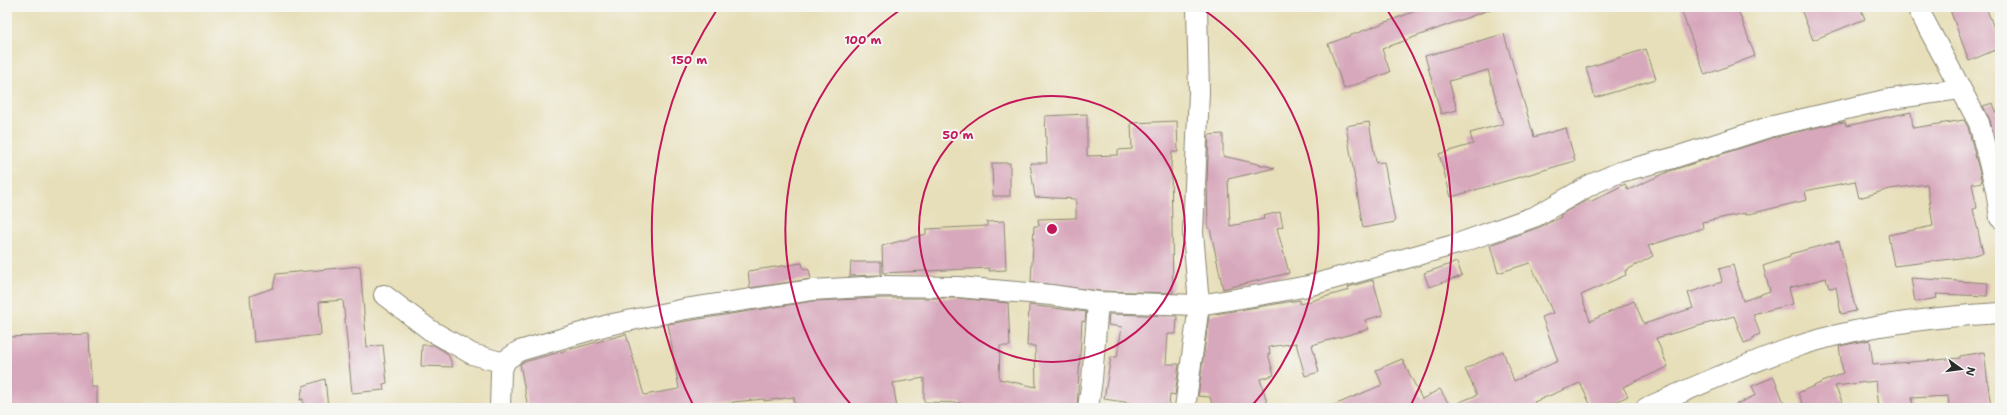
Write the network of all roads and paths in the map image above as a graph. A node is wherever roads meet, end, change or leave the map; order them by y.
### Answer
1 (1197, 7) edge
2 (1917, 7) edge
3 (1959, 89) junction
4 (1998, 190) edge
5 (2000, 218) edge
6 (384, 295) dead end
7 (1098, 302) junction
8 (1199, 305) junction
9 (2000, 313) edge
10 (504, 363) junction
11 (500, 408) edge
12 (1088, 408) edge
13 (1185, 408) edge
14 (1646, 408) edge

1 - 8 street
2 - 3 street
3 - 4 street
3 - 8 street
4 - 5 street
6 - 10 street
7 - 8 street
7 - 10 street
7 - 12 street
8 - 13 street
9 - 14 street
10 - 11 street

